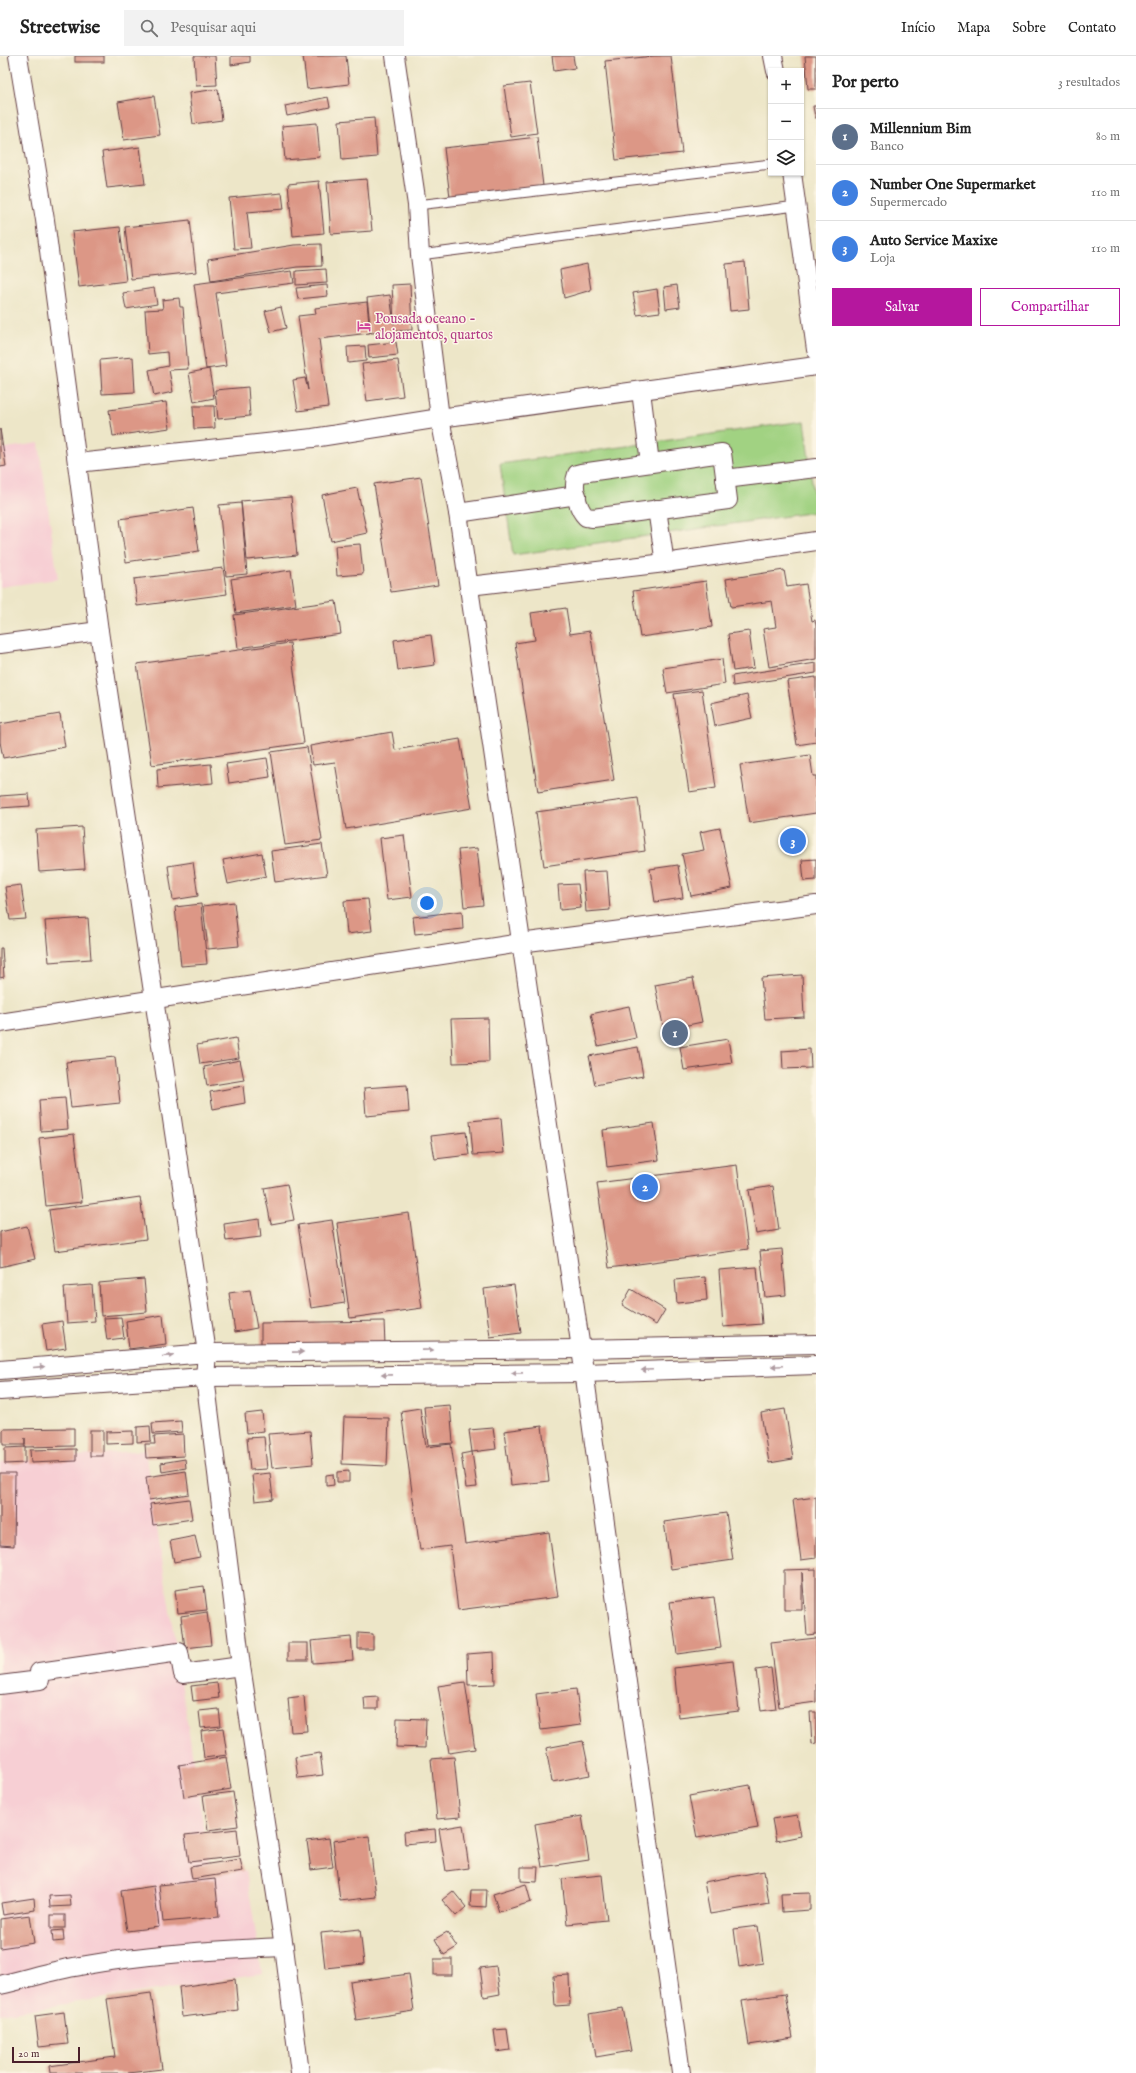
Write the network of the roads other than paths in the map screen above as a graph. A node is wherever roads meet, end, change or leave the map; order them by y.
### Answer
1 (18, 56) edge
2 (395, 56) edge
3 (773, 56) edge
4 (775, 68) edge
5 (768, 164) edge
6 (792, 176) edge
7 (416, 205) junction
8 (796, 206) junction
9 (420, 255) junction
10 (816, 350) edge
11 (816, 366) edge
12 (641, 391) junction
13 (440, 418) junction
14 (77, 463) junction
15 (650, 463) junction
16 (816, 468) edge
17 (725, 479) junction
18 (577, 495) junction
19 (657, 509) junction
20 (458, 513) junction
21 (816, 541) edge
22 (664, 560) junction
23 (469, 586) junction
24 (99, 631) junction
25 (0, 644) edge
26 (816, 905) edge
27 (520, 943) junction
28 (153, 999) junction
29 (0, 1024) edge
30 (816, 1344) edge
31 (581, 1349) junction
32 (206, 1353) junction
33 (816, 1365) edge
34 (0, 1370) edge
35 (584, 1373) junction
36 (205, 1377) junction
37 (0, 1391) edge
38 (241, 1666) junction
39 (0, 1685) edge
40 (284, 1947) junction
41 (0, 1984) edge
42 (300, 2073) edge
43 (681, 2073) edge

1 - 14 street
2 - 7 street
3 - 4 street
5 - 7 lane
6 - 8 street
7 - 9 street
8 - 9 lane
8 - 10 street
9 - 13 street
11 - 12 street
12 - 13 street
12 - 15 street
13 - 14 street
13 - 20 street
14 - 24 street
15 - 17 street
15 - 18 street
16 - 17 street
17 - 19 street
18 - 19 street
18 - 20 street
19 - 22 street
20 - 23 street
21 - 22 street
22 - 23 street
23 - 27 street
24 - 25 street
24 - 28 street
26 - 27 street
27 - 28 street
27 - 31 street
28 - 29 street
28 - 32 street
30 - 31 street
32 -> 31 street
31 - 35 street
34 -> 32 street
32 - 36 street
33 -> 35 street
35 -> 36 street
35 - 43 street
36 - 37 street
36 - 38 street
38 - 39 street
38 - 40 street
40 - 41 street
40 - 42 street

